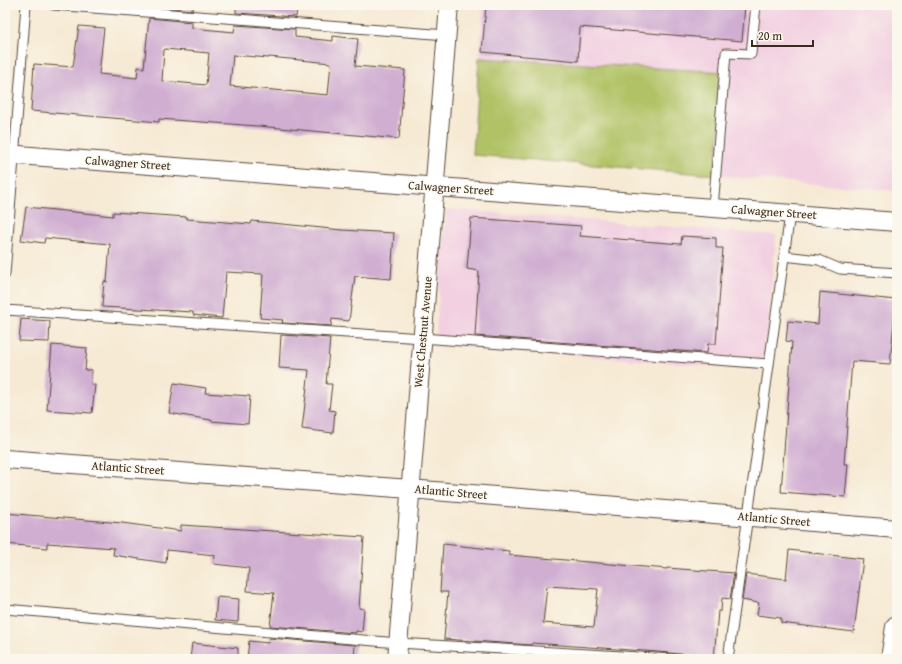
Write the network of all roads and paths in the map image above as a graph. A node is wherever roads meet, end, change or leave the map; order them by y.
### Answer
1 (26, 5) edge
2 (53, 5) edge
3 (449, 5) edge
4 (756, 5) edge
5 (447, 34) junction
6 (10, 154) edge
7 (434, 186) junction
8 (713, 208) junction
9 (790, 214) junction
10 (897, 222) edge
11 (784, 256) junction
12 (897, 273) edge
13 (5, 274) edge
14 (5, 310) edge
15 (422, 338) junction
16 (770, 364) junction
17 (5, 459) edge
18 (410, 489) junction
19 (749, 516) junction
20 (897, 529) edge
21 (5, 609) edge
22 (897, 627) edge
23 (397, 651) edge
24 (672, 659) edge
25 (728, 659) edge
26 (892, 659) edge

1 - 6 lane
2 - 5 lane
3 - 5 street, West Chestnut Avenue
4 - 8 lane
5 - 7 street, West Chestnut Avenue
6 - 7 street, Calwagner Street
6 - 13 lane
7 - 8 street, Calwagner Street
7 - 15 street, West Chestnut Avenue
8 - 9 street, Calwagner Street
9 - 10 street, Calwagner Street
9 - 11 lane
11 - 12 lane
11 - 16 lane
14 - 15 lane
15 - 16 lane
15 - 18 street, West Chestnut Avenue
16 - 19 lane
17 - 18 street, Atlantic Street
18 - 19 street, Atlantic Street
18 - 23 street, West Chestnut Avenue
19 - 20 street, Atlantic Street
19 - 25 lane
21 - 23 lane
22 - 26 main road
23 - 24 lane

